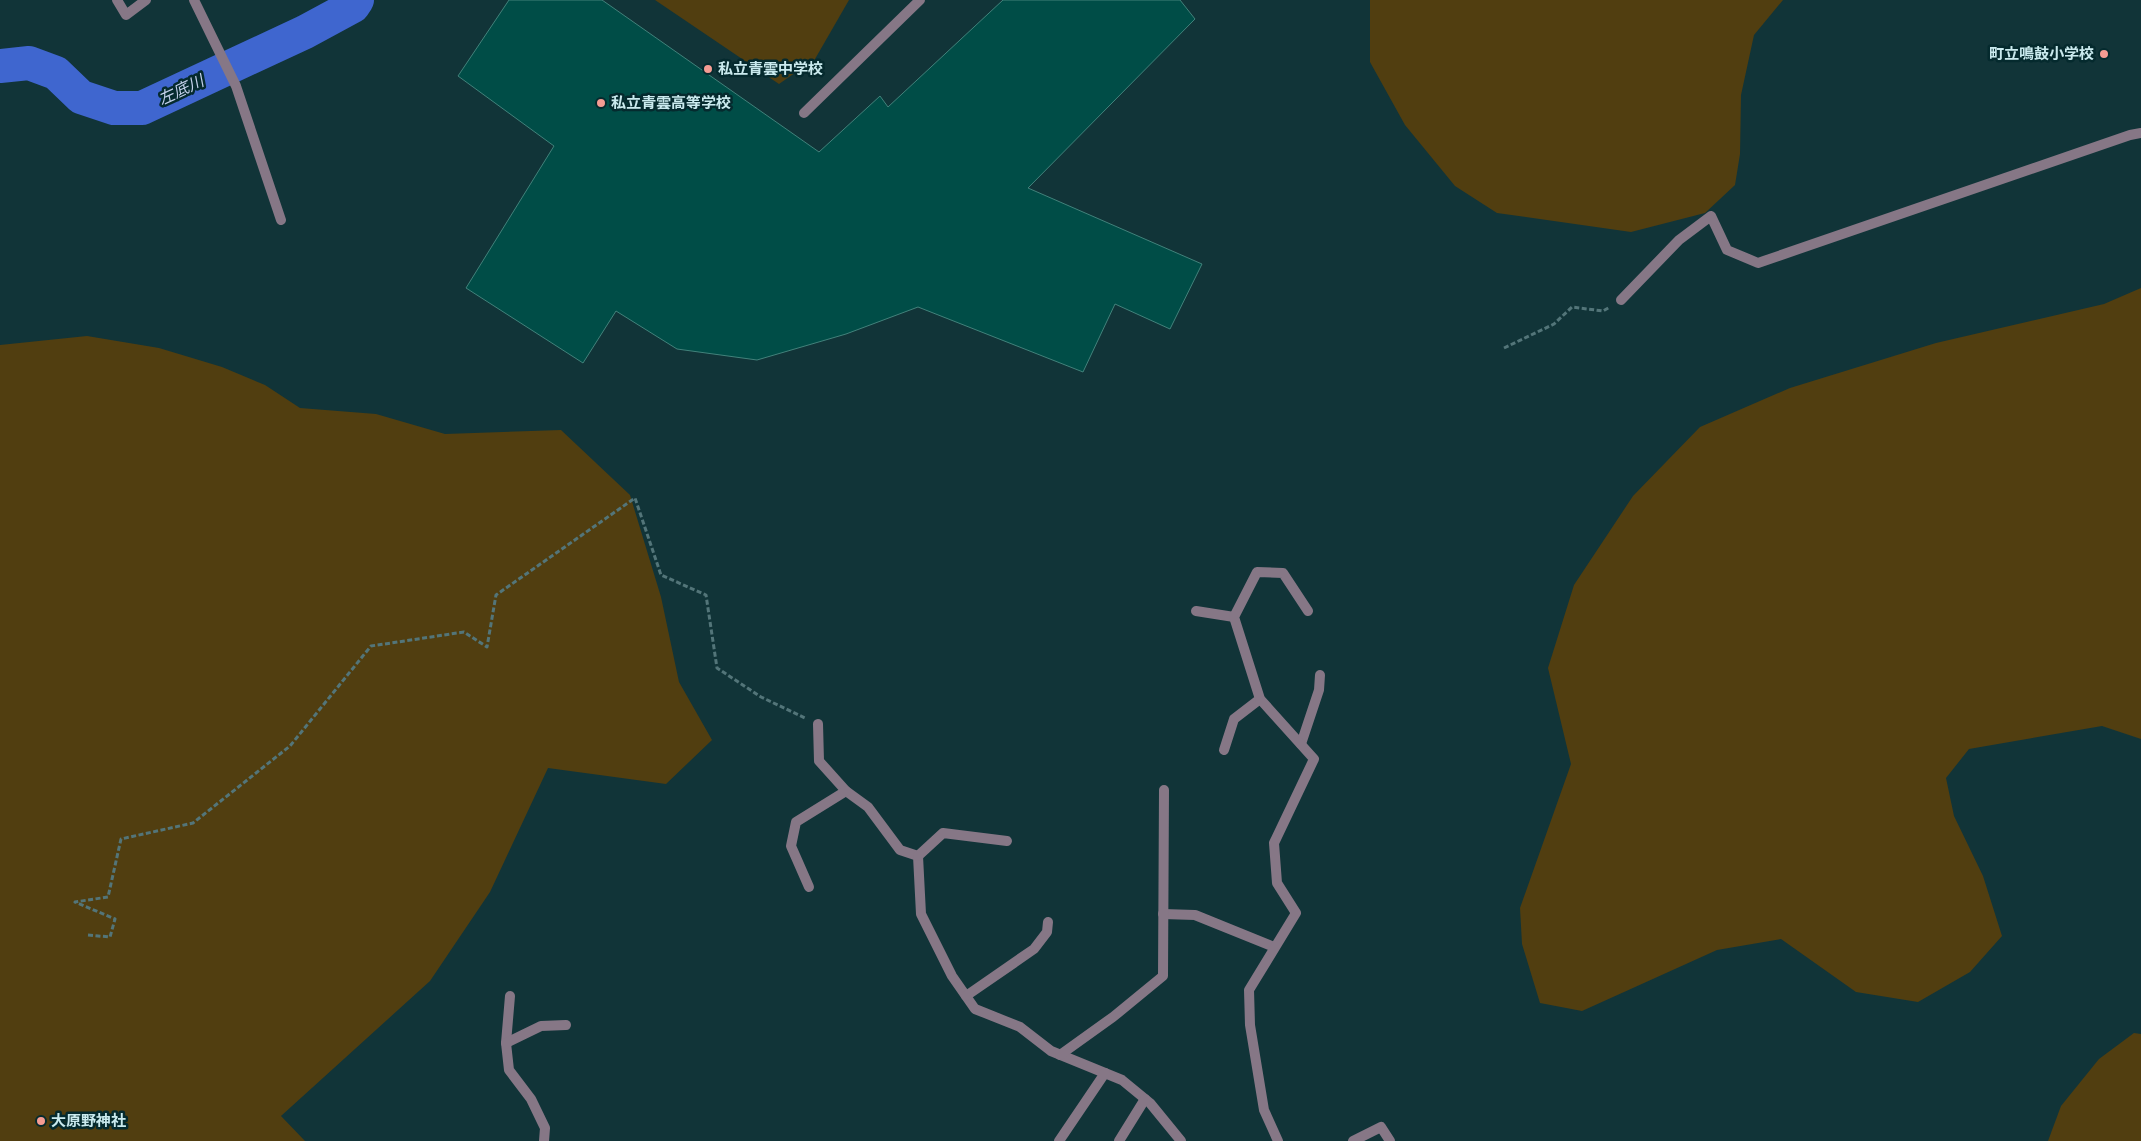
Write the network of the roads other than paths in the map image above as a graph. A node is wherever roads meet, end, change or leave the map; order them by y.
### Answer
1 (117, 0) edge
2 (146, 0) edge
3 (194, 0) edge
4 (920, 0) edge
5 (804, 113) dead end
6 (2141, 133) edge
7 (281, 220) dead end
8 (1621, 300) road end
9 (1196, 611) dead end
10 (1308, 611) dead end
11 (1234, 617) junction
12 (1320, 675) dead end
13 (1260, 699) junction
14 (818, 724) road end
15 (1301, 744) junction
16 (1224, 750) dead end
17 (1164, 790) dead end
18 (846, 791) junction
19 (1007, 841) dead end
20 (918, 856) junction
21 (809, 887) dead end
22 (1163, 914) junction
23 (1048, 922) dead end
24 (1274, 947) junction
25 (510, 996) dead end
26 (966, 996) junction
27 (566, 1025) dead end
28 (506, 1043) junction
29 (1060, 1055) junction
30 (1105, 1073) junction
31 (1145, 1099) junction
32 (544, 1141) edge
33 (1059, 1141) edge
34 (1120, 1141) edge
35 (1181, 1141) edge
36 (1278, 1141) edge
37 (1354, 1141) edge
38 (1390, 1141) edge

1 - 2 street
3 - 7 street
4 - 5 street
6 - 8 street
9 - 11 street
10 - 11 street
11 - 13 street
12 - 15 street
13 - 15 street
13 - 16 street
14 - 18 street
15 - 24 street
17 - 22 street
18 - 20 street
18 - 21 street
19 - 20 street
20 - 26 street
22 - 24 street
22 - 29 street
23 - 26 street
24 - 36 street
25 - 28 street
26 - 29 street
27 - 28 street
28 - 32 street
29 - 30 street
30 - 31 street
30 - 33 street
31 - 34 street
31 - 35 street
37 - 38 street

